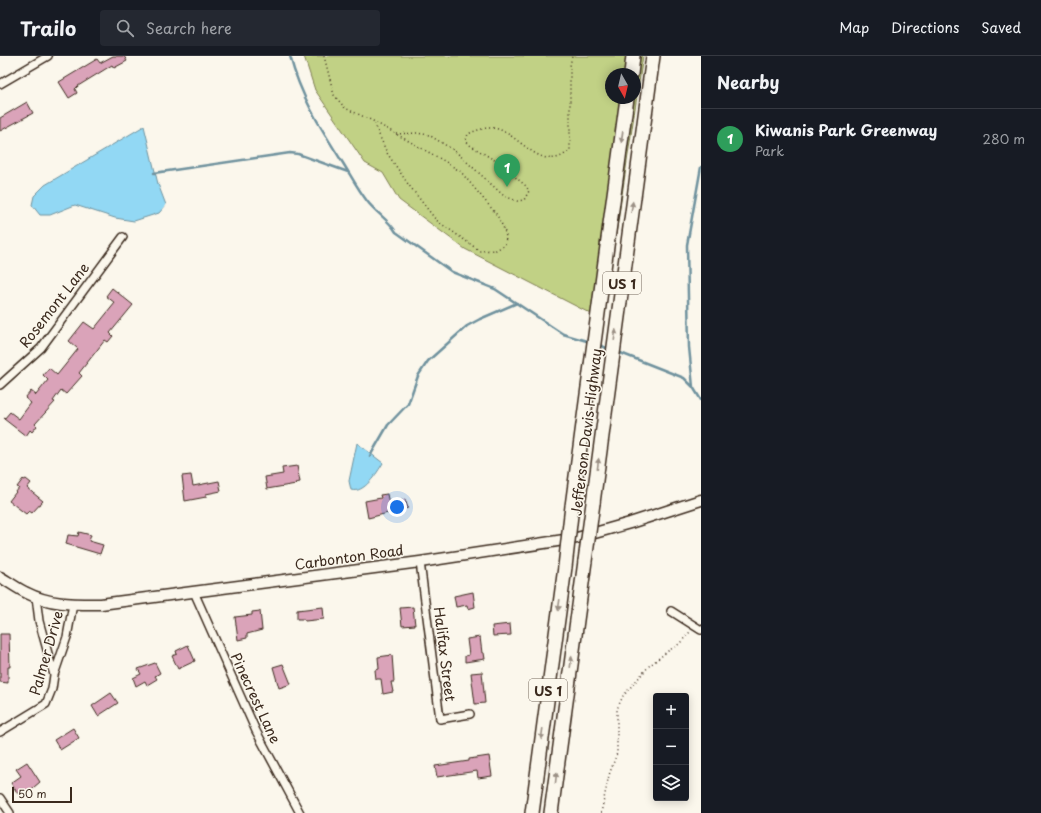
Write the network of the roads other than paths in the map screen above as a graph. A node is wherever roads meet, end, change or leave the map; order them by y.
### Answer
1 (48, 56) edge
2 (633, 56) edge
3 (653, 56) edge
4 (632, 68) edge
5 (0, 84) edge
6 (626, 104) edge
7 (124, 237) dead end
8 (0, 385) edge
9 (701, 500) edge
10 (420, 562) junction
11 (0, 577) edge
12 (194, 592) junction
13 (36, 597) junction
14 (73, 604) junction
15 (671, 611) dead end
16 (698, 628) edge
17 (54, 675) junction
18 (470, 714) dead end
19 (0, 732) edge
20 (0, 798) edge
21 (10, 813) edge
22 (300, 813) edge
23 (532, 813) edge
24 (551, 813) edge

1 - 5 street
2 - 4 highway
24 -> 3 highway, Jefferson Davis Highway / US 1, bridge
6 -> 23 highway, Jefferson Davis Highway / US 1, bridge
7 - 8 street, Rosemont Lane
9 - 10 street, Carbonton Road
10 - 12 street, Carbonton Road
10 - 18 street, Halifax Street
11 - 13 street, Carbonton Road
12 - 14 street, Carbonton Road
12 - 22 street, Pinecrest Lane
13 - 14 street, Carbonton Road
13 - 17 street
14 - 17 street, Palmer Drive
15 - 16 street
17 - 19 street, Palmer Drive
20 - 21 street

